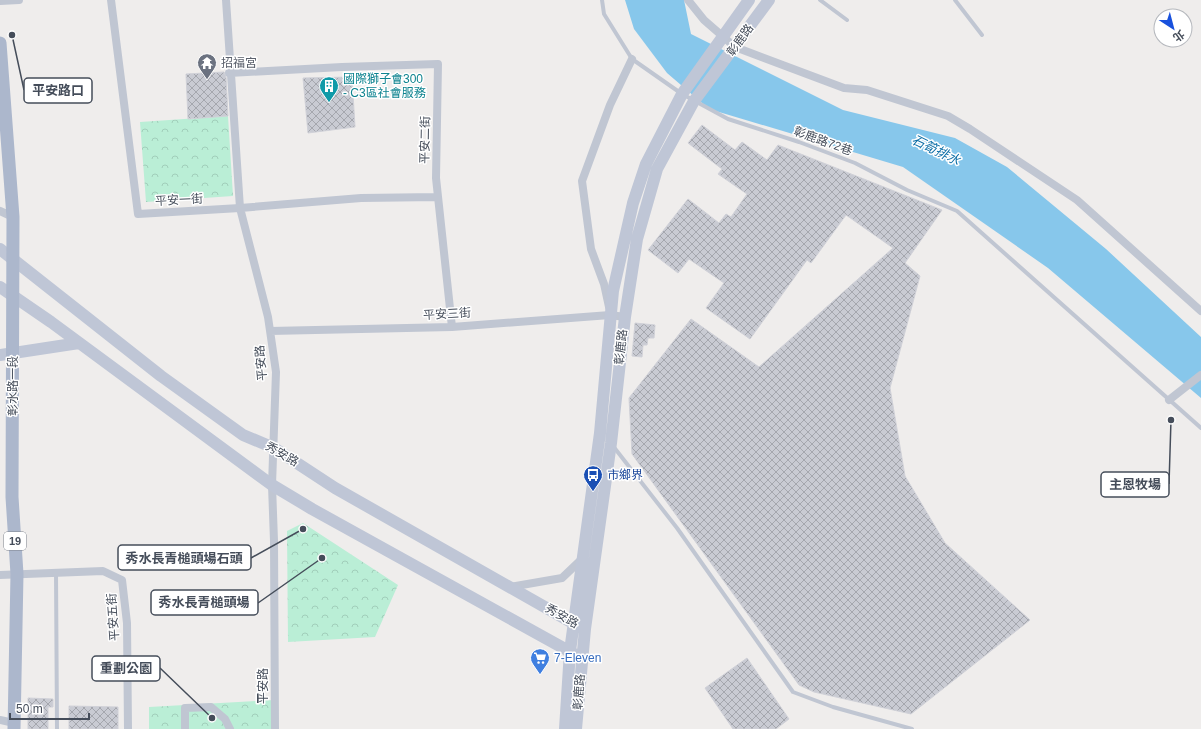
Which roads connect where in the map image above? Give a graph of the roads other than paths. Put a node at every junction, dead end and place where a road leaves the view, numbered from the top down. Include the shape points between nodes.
1 (18, 0) edge
2 (112, 0) edge
3 (226, 0) edge
4 (602, 0) edge
5 (688, 0) edge
6 (749, 0) edge
7 (769, 0) edge
8 (820, 0) edge
9 (955, 0) edge
10 (0, 1) edge
11 (847, 20) dead end
12 (982, 35) dead end
13 (722, 40) junction
14 (0, 43) edge
15 (734, 49) junction
16 (632, 59) junction
17 (230, 73) junction
18 (682, 94) junction
19 (698, 96) junction
20 (437, 197) junction
21 (240, 208) junction
22 (0, 212) edge
23 (13, 217) junction
24 (0, 249) edge
25 (12, 258) junction
26 (0, 287) edge
27 (12, 296) junction
28 (1201, 311) edge
29 (610, 315) junction
30 (624, 317) junction
31 (452, 327) junction
32 (270, 331) junction
33 (79, 343) junction
34 (13, 354) junction
35 (0, 355) edge
36 (1201, 375) edge
37 (1169, 400) junction
38 (1201, 428) edge
39 (600, 433) junction
40 (611, 443) junction
41 (274, 448) junction
42 (272, 485) junction
43 (583, 557) junction
44 (56, 572) junction
45 (17, 574) junction
46 (0, 575) edge
47 (510, 587) junction
48 (579, 626) junction
49 (570, 651) junction
50 (582, 658) junction
51 (0, 720) edge
52 (14, 726) edge
53 (57, 729) edge
54 (128, 729) edge
55 (185, 729) edge
56 (230, 729) edge
57 (274, 729) edge
58 (565, 729) edge
59 (576, 729) edge
60 (912, 729) edge

1 - 10 street
2 - 21 street, 平安一街 via 138,214
3 - 17 street, 平安路
4 - 16 lane via 604,14
5 - 13 street
6 - 13 main road, 彰鹿路
7 - 15 main road, 彰鹿路
8 - 11 lane
9 - 12 lane
13 - 15 street
13 - 18 main road, 彰鹿路
14 - 23 main road, 彰水路一段 / 19
15 - 19 main road, 彰鹿路
15 - 28 street via 844,88 867,90 948,116 1077,200
16 - 18 lane, 彰鹿路72巷
16 - 29 street via 610,105 582,181 591,249 604,284
17 - 20 street, 平安二街 via 438,64
17 - 21 street, 平安路
18 - 19 lane, 彰鹿路72巷
18 - 29 main road, 彰鹿路 via 646,164 633,203
19 - 30 main road, 彰鹿路 via 657,169 637,239
19 - 37 lane, 彰鹿路72巷 via 728,119 855,163 907,190 957,211
20 - 21 street, 平安一街 via 361,198
20 - 31 street, 平安二街
21 - 32 street, 平安路
22 - 23 street
23 - 25 main road, 彰水路一段 / 19
24 - 25 main road, 秀安路
25 - 27 main road, 彰水路一段 / 19
25 - 41 main road, 秀安路 via 167,381 243,436
26 - 27 main road
27 - 33 main road
27 - 34 main road, 彰水路一段 / 19
29 - 30 street, 平安三街
29 - 31 street, 平安三街
29 - 39 main road, 彰鹿路
30 - 40 main road, 彰鹿路
31 - 32 street, 平安三街
32 - 41 street, 平安路 via 276,372
33 - 34 main road
33 - 42 main road
34 - 35 main road
34 - 45 main road, 彰水路一段 / 19 via 12,497
36 - 37 street
37 - 38 lane, 彰鹿路72巷
39 - 40 lane
39 - 43 main road, 彰鹿路
40 - 48 main road, 彰鹿路
40 - 60 lane via 677,528 793,692 833,707
41 - 42 street, 平安路
41 - 47 main road, 秀安路 via 335,488
42 - 49 main road via 312,510
42 - 57 street, 平安路
43 - 47 street via 562,578
43 - 48 main road, 彰鹿路
44 - 45 street, 平安五街
44 - 53 lane
44 - 54 street, 平安五街 via 103,571 122,580 127,623
45 - 46 street, 平安五街
45 - 52 main road, 彰水路一段 / 19
47 - 48 main road, 秀安路
48 - 49 main road, 彰鹿路
48 - 50 main road, 彰鹿路
49 - 50 main road
49 - 58 main road, 彰鹿路
50 - 59 main road, 彰鹿路
51 - 52 street
55 - 56 street via 185,708 211,707 225,719

